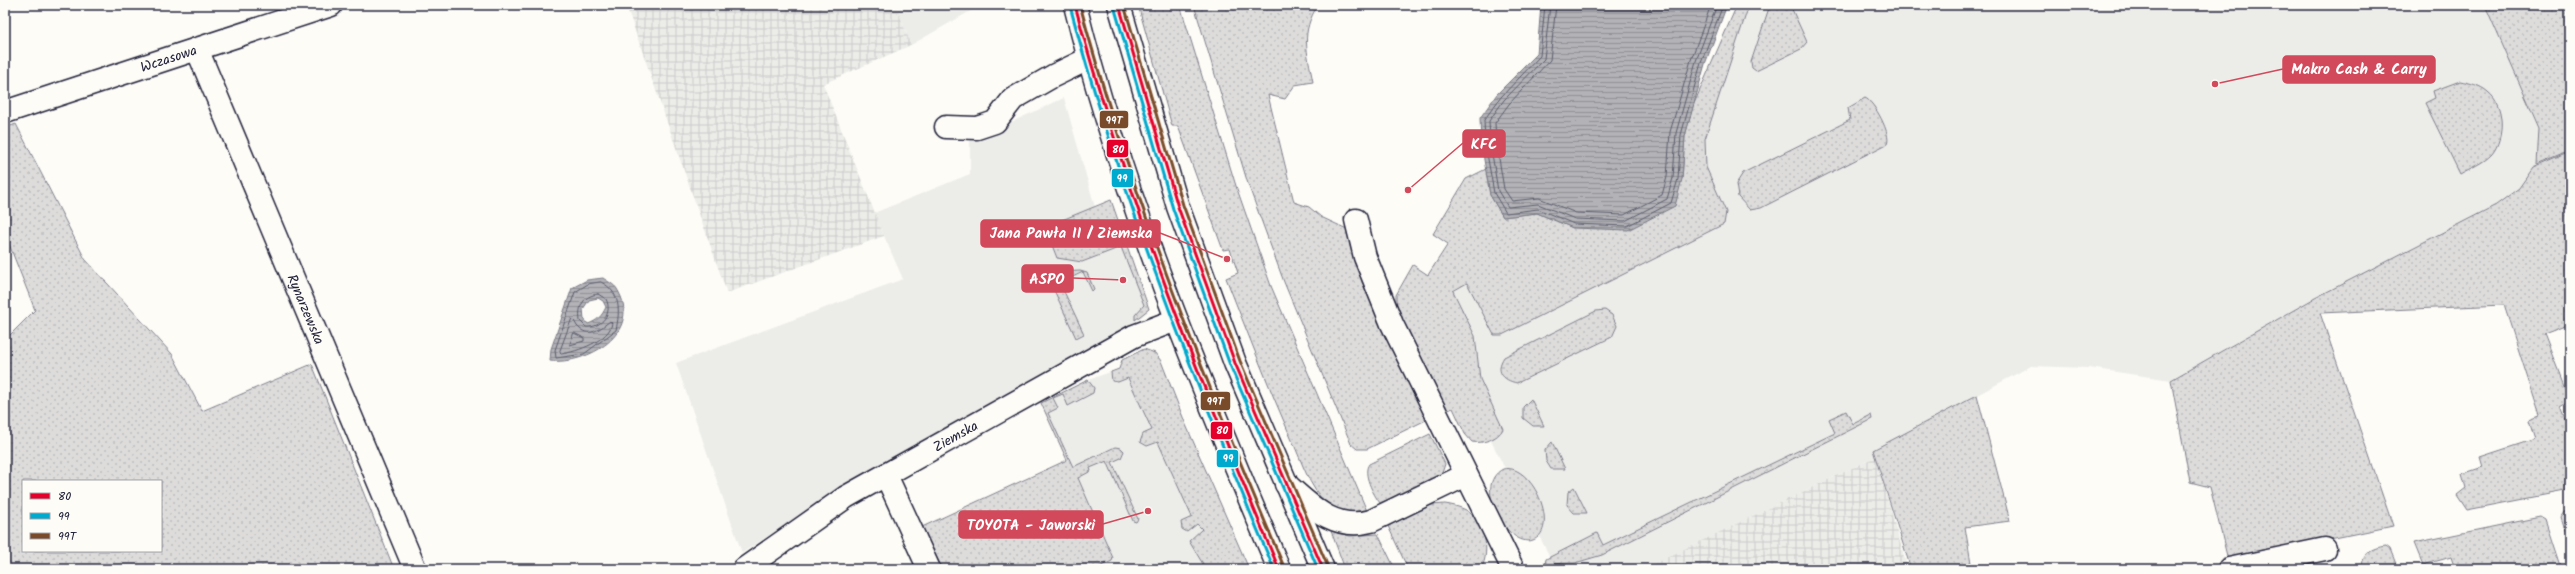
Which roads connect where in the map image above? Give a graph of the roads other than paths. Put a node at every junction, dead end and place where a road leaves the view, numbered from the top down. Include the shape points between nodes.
1 (332, 5) edge
2 (1075, 5) edge
3 (1119, 5) edge
4 (197, 49) junction
5 (1088, 60) junction
6 (5, 112) edge
7 (946, 128) dead end
8 (1356, 220) dead end
9 (1176, 320) junction
10 (886, 475) junction
11 (1466, 475) junction
12 (1286, 484) junction
13 (2325, 549) dead end
14 (415, 569) edge
15 (744, 569) edge
16 (928, 569) edge
17 (1279, 569) edge
18 (1323, 569) edge
19 (1513, 569) edge
20 (2229, 569) edge

1 - 4 street, Wczasowa
2 - 5 street
3 - 12 street via 1178,206 1235,363
4 - 6 street, Wczasowa
4 - 14 street, Rynarzewska
5 - 7 street via 1013,99 995,122 977,128
5 - 9 street via 1116,153
8 - 11 street via 1364,257 1381,298
9 - 10 street, Ziemska via 1134,336
9 - 17 street
10 - 15 street, Ziemska via 846,497
10 - 16 street
11 - 12 street via 1371,521 1359,524 1332,520 1316,511
11 - 19 street
12 - 18 street
13 - 20 street

